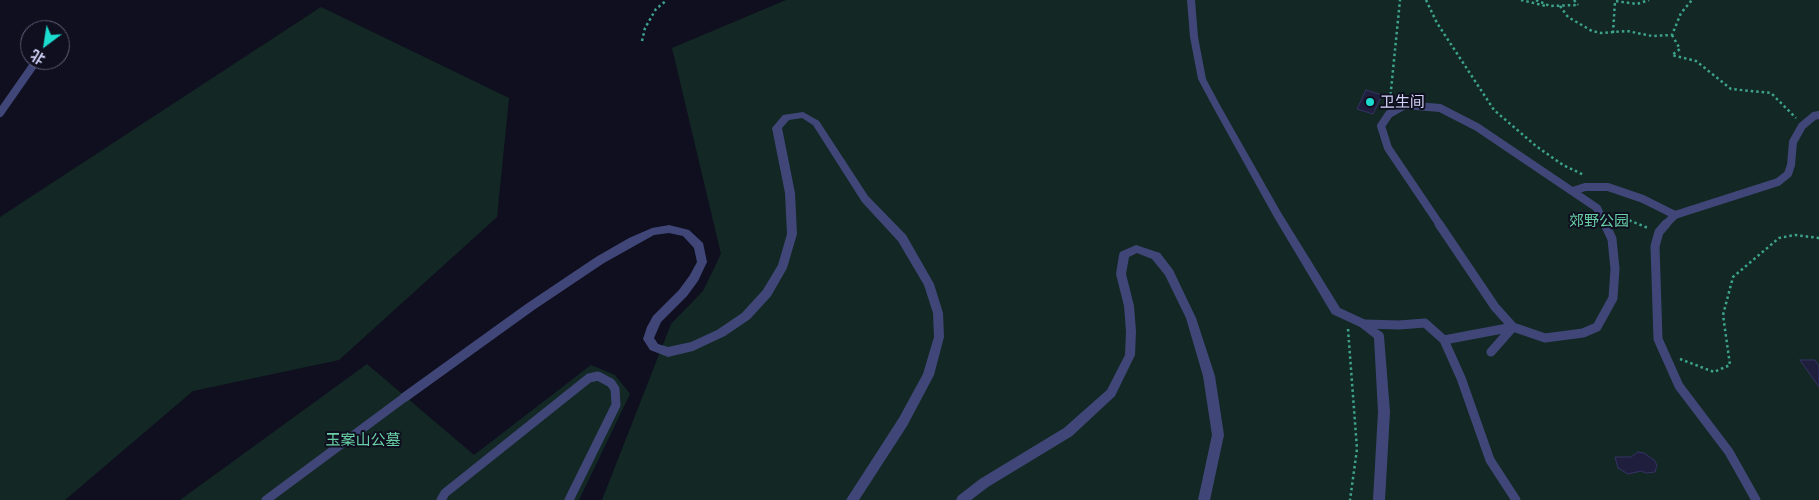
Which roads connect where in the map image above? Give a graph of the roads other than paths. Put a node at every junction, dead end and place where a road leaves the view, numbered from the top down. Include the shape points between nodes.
1 (1191, 0) edge
2 (30, 70) edge
3 (0, 113) edge
4 (1819, 115) edge
5 (1573, 191) junction
6 (1675, 215) junction
7 (1364, 324) junction
8 (1513, 327) junction
9 (1444, 340) junction
10 (1491, 352) dead end
11 (405, 397) joint
12 (266, 500) edge
13 (441, 500) edge
14 (569, 500) edge
15 (852, 500) edge
16 (962, 500) edge
17 (1204, 500) edge
18 (1379, 500) edge
19 (1516, 500) edge
20 (1756, 500) edge

1 - 7 street via 1202,79 1277,214 1336,311
2 - 3 lane
4 - 6 lane via 1802,126 1793,142 1792,165 1788,174 1778,182
5 - 6 lane via 1585,187 1608,187
5 - 8 lane via 1597,208 1612,238 1613,298 1597,327 1583,333 1545,338
5 - 8 lane via 1477,127 1440,108 1405,104 1389,114 1382,126 1388,148 1495,308
6 - 20 lane via 1659,232 1655,246 1658,338 1679,386 1729,452
7 - 9 lane via 1425,323
7 - 18 street via 1379,336 1384,412
8 - 9 lane
8 - 10 lane
9 - 19 lane via 1490,460
11 - 12 lane
11 - 15 street via 600,260 652,232 669,229 686,233 699,246 702,262 684,293 657,319 648,339 654,347 668,352 694,346 746,316 767,293 783,265 792,234 790,193 777,128 786,117 803,115 816,122 865,199 902,238 929,284 938,313 939,337 928,375 903,422
13 - 14 lane via 445,493 589,378 598,376 615,389 616,405
16 - 17 street via 1068,432 1111,393 1130,355 1129,306 1121,274 1124,256 1136,249 1156,256 1169,273 1191,318 1209,376 1218,434

